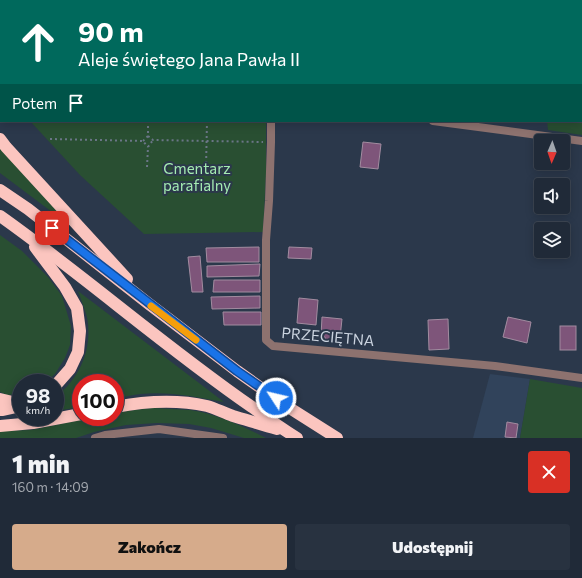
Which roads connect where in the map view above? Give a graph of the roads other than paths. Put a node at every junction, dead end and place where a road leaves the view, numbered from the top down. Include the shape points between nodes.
1 (271, 122) edge
2 (440, 122) edge
3 (0, 139) edge
4 (582, 141) edge
5 (0, 190) edge
6 (0, 216) edge
7 (25, 233) junction
8 (149, 304) junction
9 (64, 376) edge
10 (582, 378) edge
11 (0, 399) edge
12 (12, 402) edge
13 (124, 405) edge
14 (12, 408) edge
15 (0, 410) edge
16 (72, 416) edge
17 (0, 426) edge
18 (292, 435) edge
19 (94, 438) edge
20 (223, 438) edge
21 (337, 438) edge

1 - 10 street, PRZECIĘTNA via 266,240 266,340 273,346 495,366
2 - 4 street
3 - 8 highway
5 - 8 highway
6 - 7 highway
7 - 9 highway via 65,287 77,308 80,331 78,352
7 - 18 highway via 225,389
8 - 21 highway via 237,371
11 - 12 highway
13 - 18 highway via 173,401 208,406
14 - 15 highway
16 - 17 highway
19 - 20 street via 106,434 158,429

